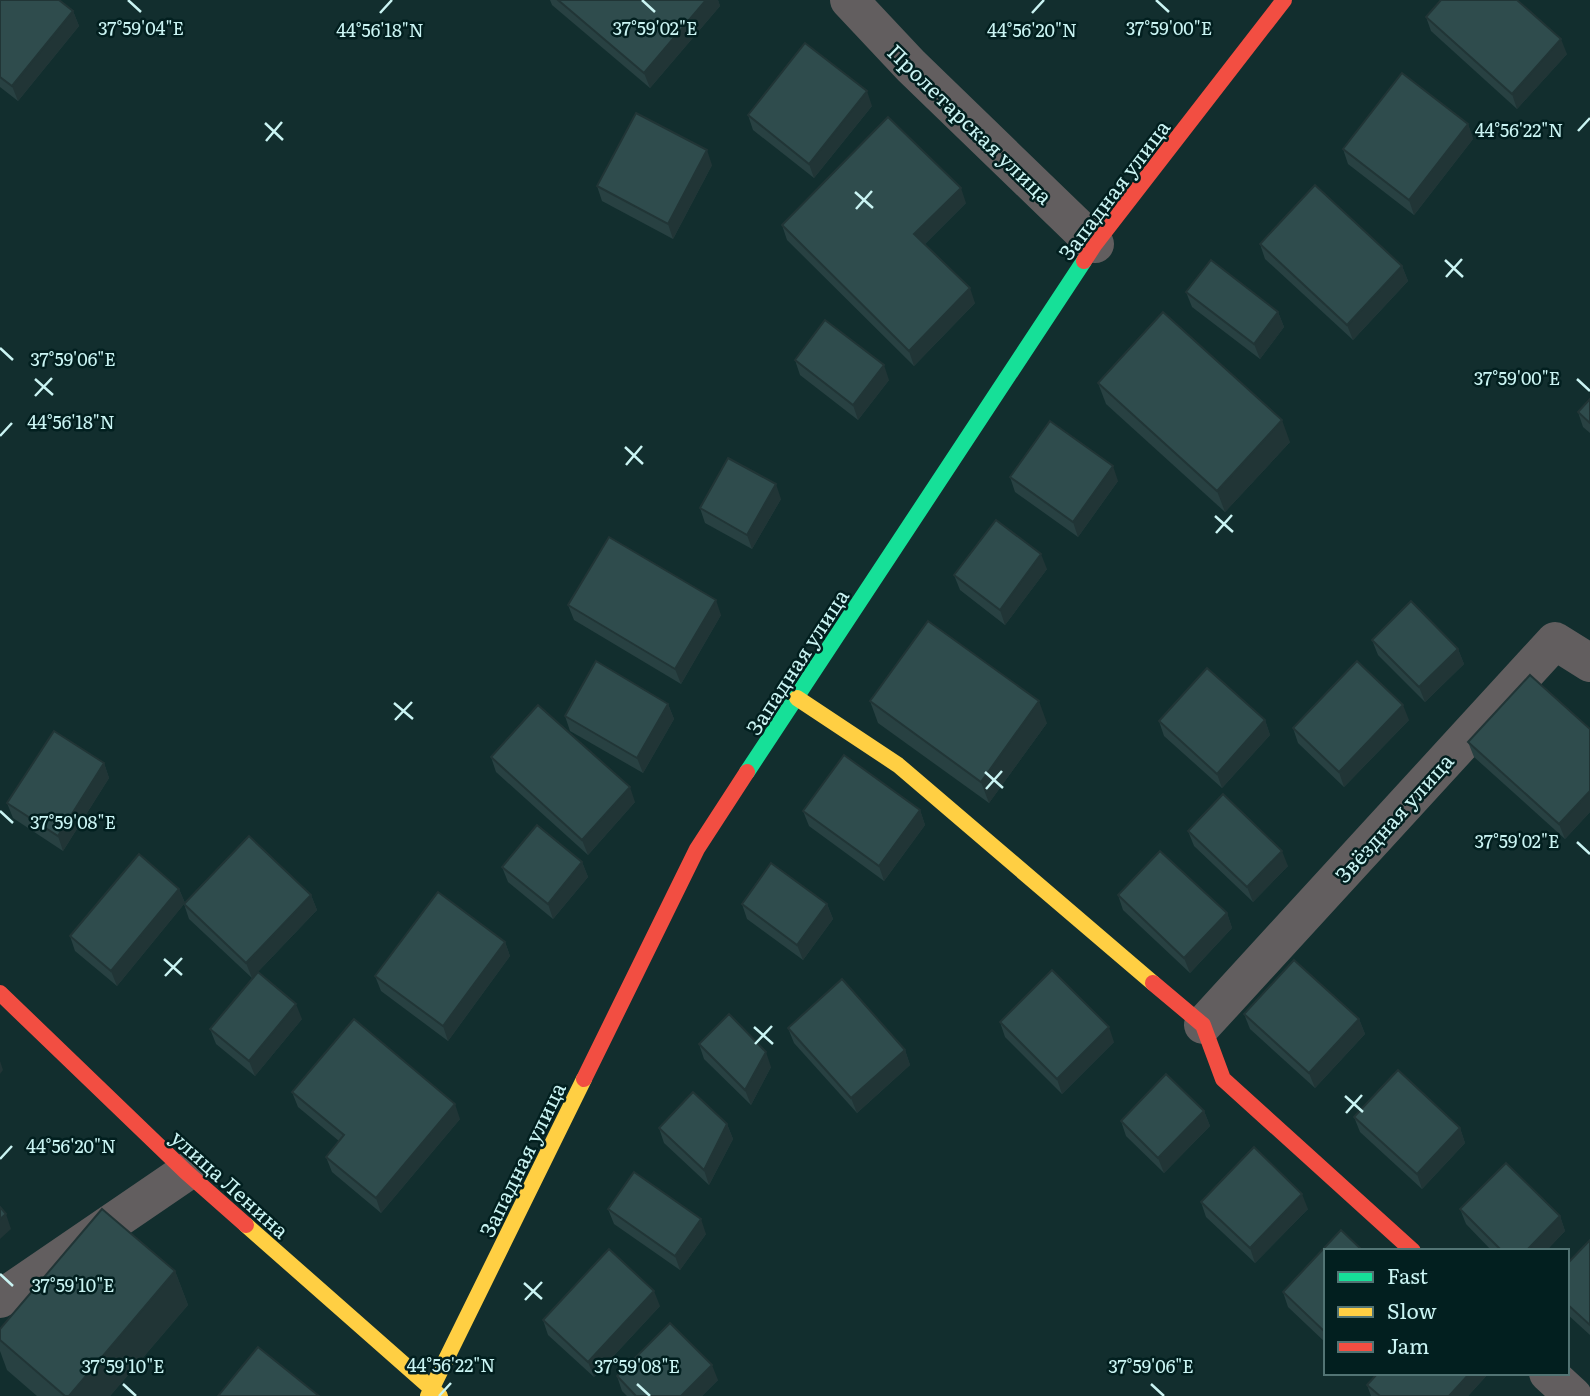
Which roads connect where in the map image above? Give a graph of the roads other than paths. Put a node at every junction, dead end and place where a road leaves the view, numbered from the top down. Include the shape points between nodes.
1 (849, 0) edge
2 (1284, 0) edge
3 (1095, 244) junction
4 (1590, 663) edge
5 (797, 698) junction
6 (0, 993) edge
7 (1203, 1025) junction
8 (186, 1172) junction
9 (1411, 1249) edge
10 (0, 1299) edge
11 (1550, 1375) edge
12 (433, 1393) edge
13 (1573, 1396) edge

1 - 3 street, Пролетарская улица
2 - 3 main road, Западная улица
3 - 5 main road, Западная улица
4 - 7 street, Звёздная улица via 1555,640
5 - 7 main road via 898,765
5 - 12 main road, Западная улица via 697,849
6 - 8 main road, улица Ленина
7 - 9 main road via 1223,1079
8 - 10 street
8 - 12 main road, улица Ленина
11 - 13 street

